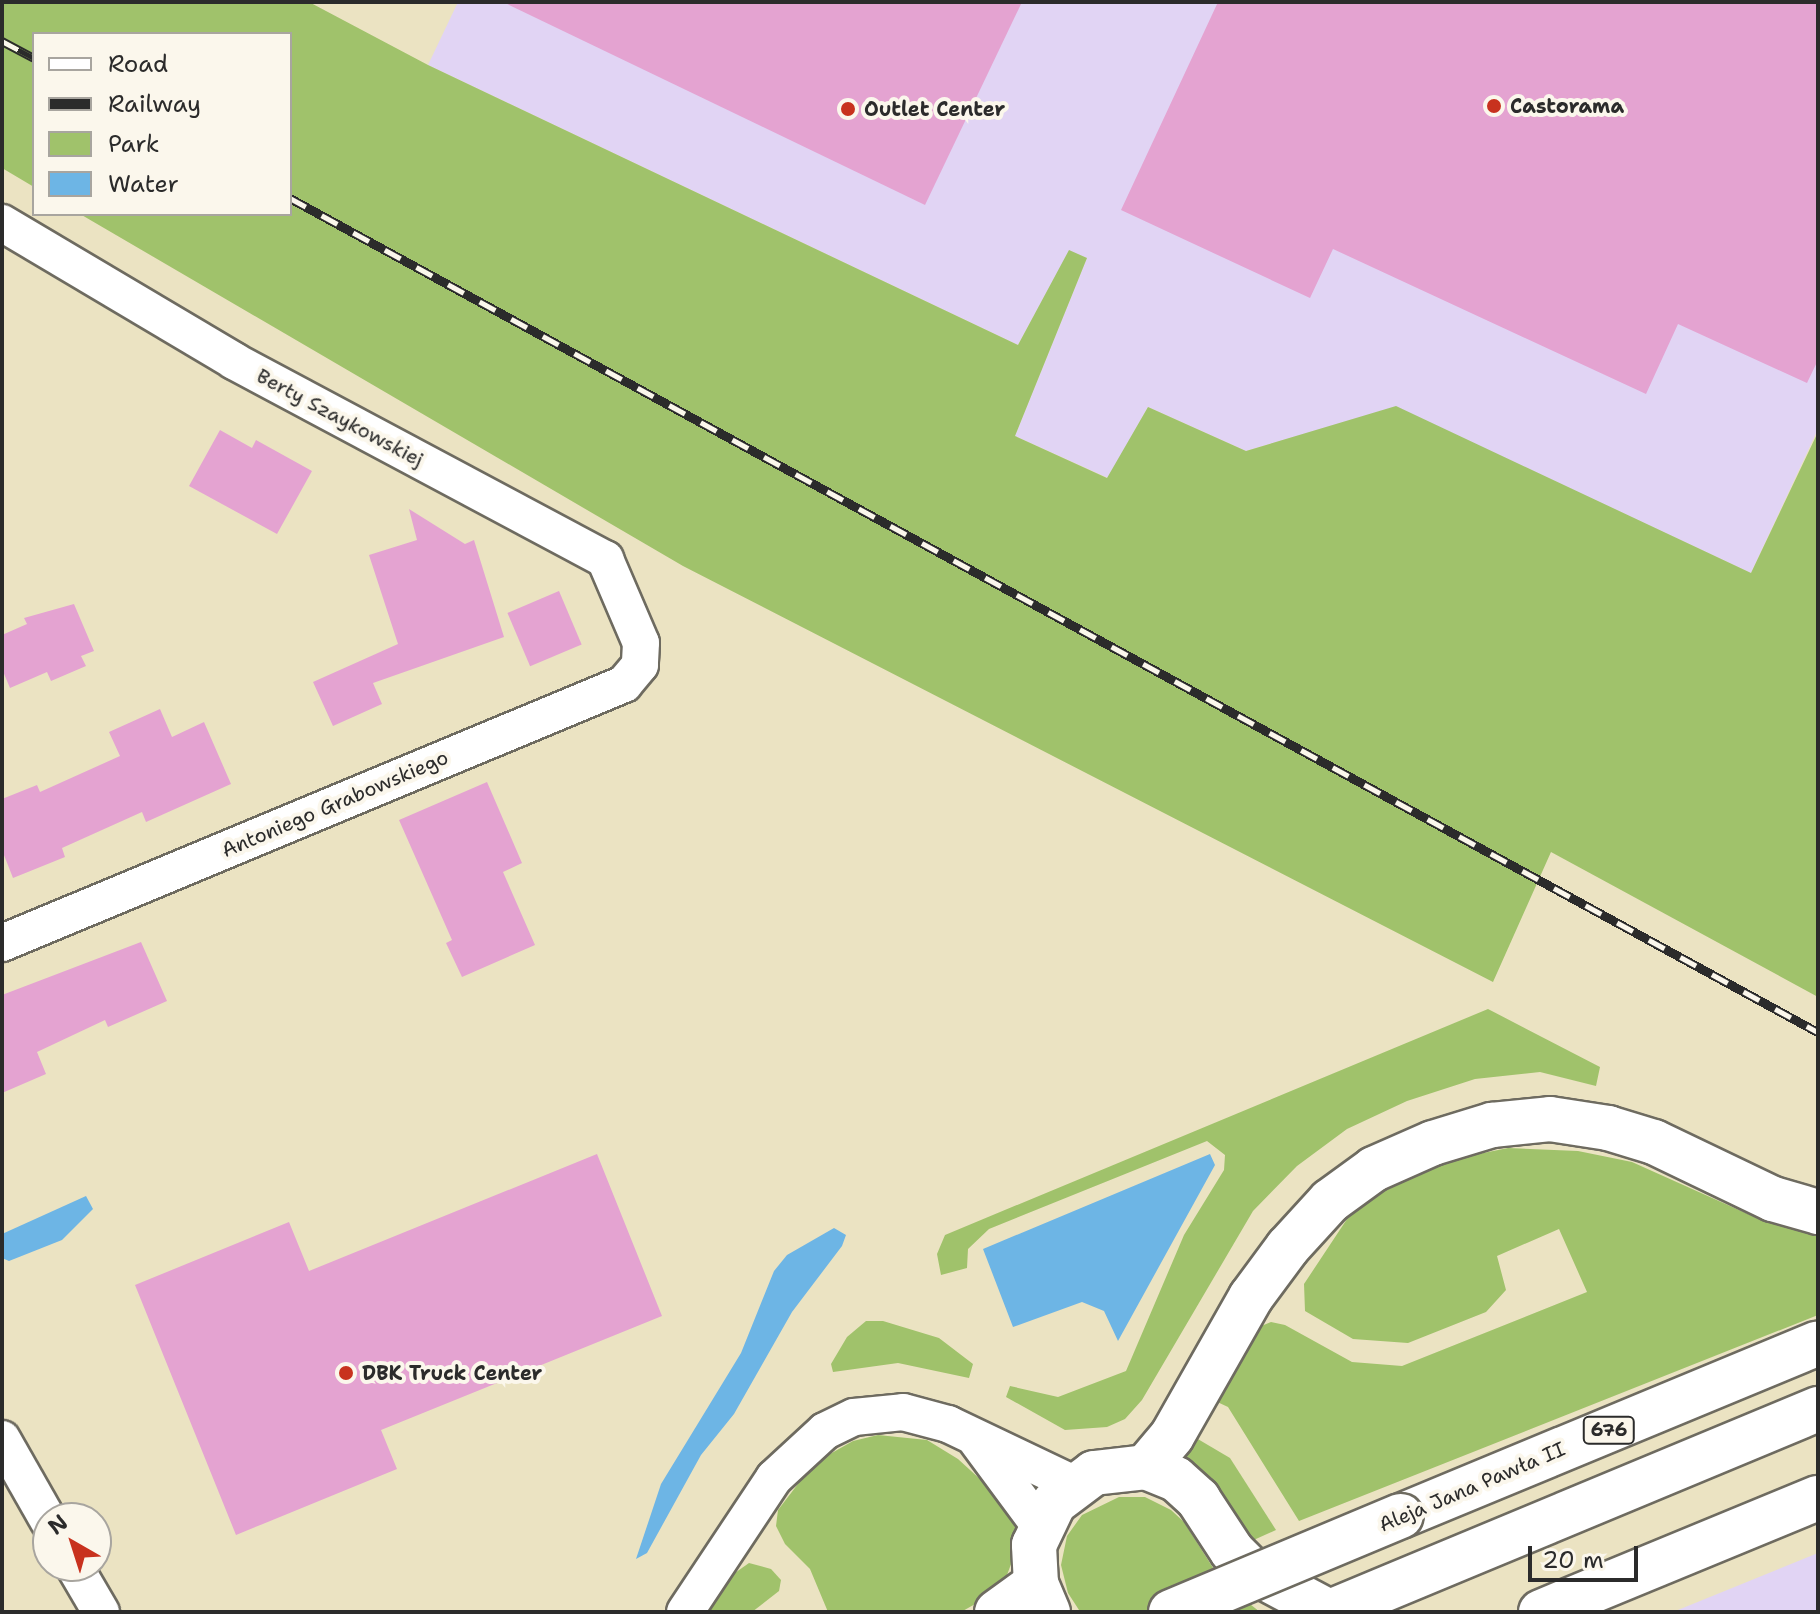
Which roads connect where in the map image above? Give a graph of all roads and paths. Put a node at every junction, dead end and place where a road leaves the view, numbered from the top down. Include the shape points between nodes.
1 (2, 223) edge
2 (641, 643) joint
3 (2, 943) edge
4 (1818, 1212) edge
5 (1818, 1343) edge
6 (1818, 1409) edge
7 (2, 1439) edge
8 (976, 1440) junction
9 (1146, 1467) junction
10 (1074, 1484) junction
11 (1818, 1498) edge
12 (38, 1502) edge
13 (1040, 1526) junction
14 (83, 1582) edge
15 (1042, 1598) edge
16 (101, 1612) edge
17 (685, 1612) edge
18 (997, 1612) edge
19 (1171, 1612) edge
20 (1329, 1612) edge
21 (1541, 1612) edge

1 - 2 street, Berty Szaykowskiej via 234,361 605,559
2 - 3 street, Antoniego Grabowskiego via 640,665 624,684
4 - 9 main road via 1773,1199 1654,1142 1608,1128 1550,1119 1492,1125 1433,1143 1374,1169 1330,1201 1288,1247 1251,1297 1172,1436
5 - 19 main road, Aleja Jana Pawła II / 676, bridge
6 - 20 main road
7 - 12 street
8 - 10 street
8 - 13 street
8 - 17 street via 948,1424 903,1412 854,1417 825,1431 774,1478
9 - 10 main road via 1117,1467
9 - 20 main road via 1176,1479 1198,1499 1252,1571
10 - 13 main road
11 - 21 main road
13 - 15 main road via 1034,1545
14 - 16 street
15 - 18 main road

